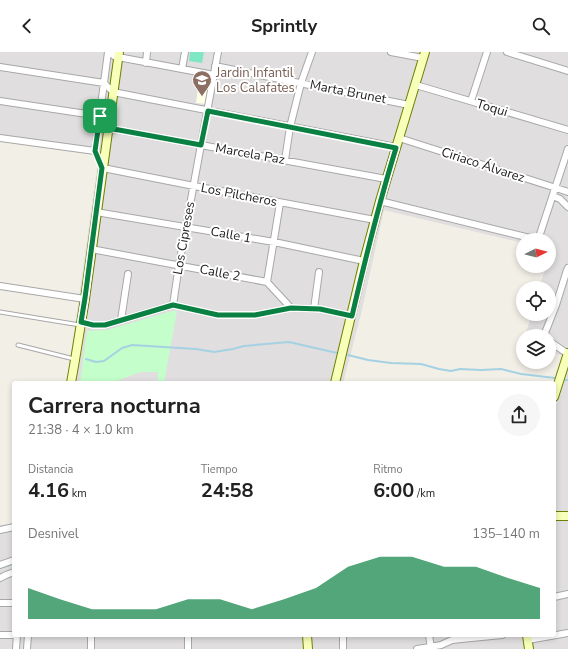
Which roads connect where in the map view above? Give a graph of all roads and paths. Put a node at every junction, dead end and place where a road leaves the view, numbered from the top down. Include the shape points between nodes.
1 (108, 52) edge
2 (147, 52) edge
3 (185, 52) edge
4 (218, 52) edge
5 (312, 52) edge
6 (391, 52) edge
7 (487, 52) edge
8 (507, 52) edge
9 (116, 54) edge
10 (424, 55) edge
11 (528, 55) edge
12 (146, 62) junction
13 (215, 66) junction
14 (0, 67) edge
15 (182, 69) junction
16 (568, 71) edge
17 (214, 75) junction
18 (104, 83) junction
19 (301, 83) junction
20 (416, 85) junction
21 (113, 92) junction
22 (0, 101) edge
23 (471, 102) junction
24 (409, 105) junction
25 (208, 111) junction
26 (100, 116) junction
27 (290, 127) junction
28 (108, 128) junction
29 (568, 130) edge
30 (0, 138) edge
31 (399, 138) junction
32 (201, 145) junction
33 (396, 148) junction
34 (568, 149) edge
35 (95, 151) junction
36 (285, 160) junction
37 (102, 168) junction
38 (386, 179) junction
39 (194, 186) junction
40 (556, 188) junction
41 (568, 192) edge
42 (553, 196) junction
43 (380, 201) junction
44 (280, 203) junction
45 (568, 207) edge
46 (96, 212) junction
47 (375, 220) junction
48 (186, 227) junction
49 (540, 233) edge
50 (516, 235) edge
51 (274, 242) junction
52 (91, 249) junction
53 (364, 261) junction
54 (179, 265) junction
55 (568, 268) edge
56 (319, 272) dead end
57 (128, 274) dead end
58 (267, 282) junction
59 (0, 286) edge
60 (85, 298) junction
61 (173, 305) junction
62 (291, 308) junction
63 (314, 309) junction
64 (0, 312) edge
65 (352, 316) junction
66 (122, 320) junction
67 (80, 324) junction
68 (547, 329) edge
69 (18, 345) dead end
70 (556, 345) edge
71 (568, 353) edge
72 (76, 360) junction
73 (71, 381) edge
74 (336, 381) edge
75 (556, 391) edge
76 (556, 516) edge
77 (568, 516) edge
78 (12, 527) edge
79 (0, 530) edge
80 (12, 561) edge
81 (0, 565) edge
82 (12, 573) edge
83 (0, 578) edge
84 (568, 594) edge
85 (556, 597) edge
86 (0, 603) edge
87 (12, 603) edge
88 (568, 633) edge
89 (0, 635) edge
90 (12, 635) edge
91 (556, 636) edge
92 (17, 637) edge
93 (28, 637) edge
94 (91, 637) edge
95 (188, 637) edge
96 (307, 637) edge
97 (343, 637) edge
98 (430, 637) edge
99 (479, 637) edge
100 (550, 637) edge
101 (528, 642) edge
102 (430, 648) edge
103 (16, 649) edge
104 (28, 649) edge
105 (91, 649) edge
106 (188, 649) edge
107 (308, 649) edge
108 (343, 649) edge
109 (417, 649) edge

1 - 18 street
2 - 12 street
3 - 15 street
4 - 13 street, Los Cipreses
5 - 19 street
6 - 10 street
7 - 23 street
8 - 11 street
9 - 12 street
9 - 21 street
10 - 20 street
11 - 16 street
12 - 15 street
13 - 17 street, Los Cipreses
13 - 19 street, Marta Brunet
14 - 18 street
15 - 17 street
17 - 25 street, Los Cipreses
18 - 21 street
18 - 26 street
19 - 24 street, Marta Brunet
19 - 27 street
20 - 23 street, Toqui
20 - 24 street
21 - 25 street
21 - 28 street
22 - 26 street
23 - 29 street, Toqui
24 - 31 street
25 - 27 street
25 - 32 street, Los Cipreses
26 - 28 street
26 - 35 street
27 - 33 street
27 - 36 street
28 - 32 street, Marcela Paz
28 - 37 street
30 - 35 street
31 - 33 street
31 - 40 street, Ciriaco Álvarez
32 - 36 street, Marcela Paz
32 - 39 street, Los Cipreses
33 - 38 street
34 - 40 street
35 - 37 street
36 - 38 street, Marcela Paz
37 - 39 street, Los Pilcheros
37 - 46 street
38 - 43 street
39 - 44 street, Los Pilcheros
39 - 48 street, Los Cipreses
40 - 41 street, Ciriaco Álvarez
40 - 42 street
42 - 45 street
42 - 49 street
43 - 47 street
43 - 50 street
44 - 47 street, Los Pilcheros
44 - 51 street
46 - 48 street, Calle 1
46 - 52 street
47 - 53 street
48 - 51 street, Calle 1
48 - 54 street, Los Cipreses
51 - 53 street, Calle 1
51 - 58 street
52 - 54 street, Calle 2
52 - 60 street
53 - 65 street
54 - 58 street, Calle 2
54 - 61 street, Los Cipreses
55 - 68 street
56 - 63 street
57 - 66 street
58 - 62 street
59 - 60 street
60 - 67 street
61 - 62 street via 218,315 255,315
61 - 66 street
62 - 63 street
63 - 65 street
64 - 67 lane
65 - 74 street
66 - 67 street via 105,325
67 - 72 street
69 - 72 lane
70 - 71 street
71 - 75 street
72 - 73 street
76 - 77 street
78 - 79 street
80 - 81 street
82 - 83 street
84 - 85 street
86 - 87 street
88 - 91 street
89 - 90 street
92 - 103 street
93 - 104 street
94 - 105 street
95 - 106 street
96 - 107 street
97 - 108 street
98 - 102 street
99 - 102 street via 456,639
100 - 101 street
102 - 109 street

